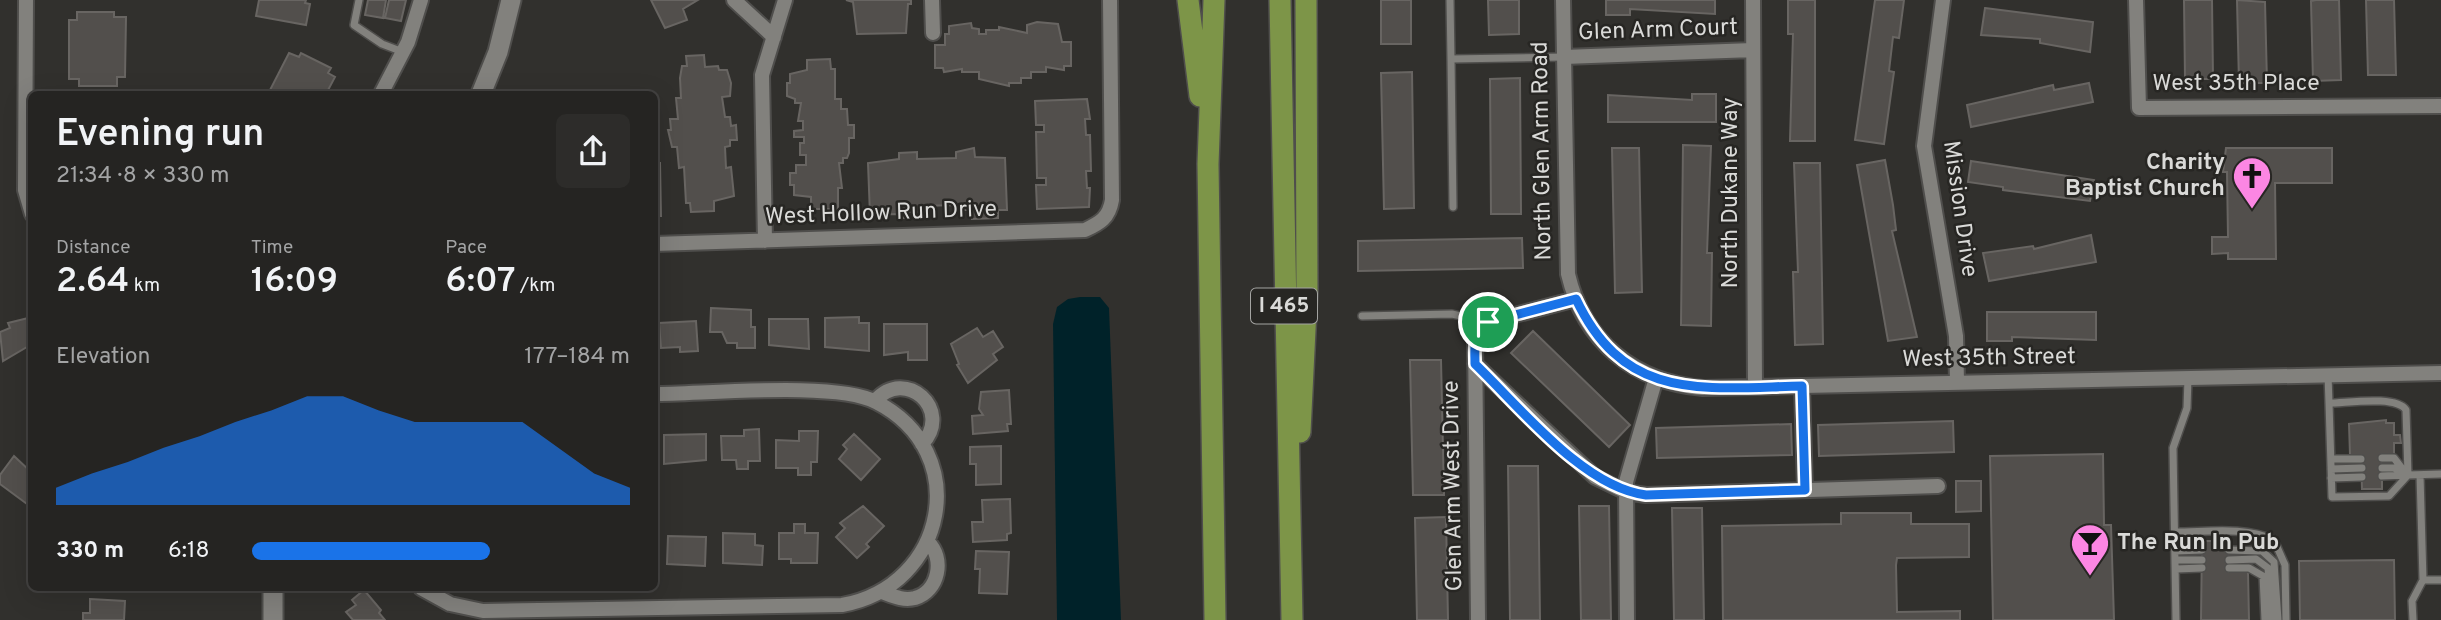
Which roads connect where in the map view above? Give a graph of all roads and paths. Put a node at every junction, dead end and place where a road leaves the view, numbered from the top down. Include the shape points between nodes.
1 (26, 0) edge
2 (359, 0) edge
3 (421, 0) edge
4 (511, 0) edge
5 (734, 0) edge
6 (785, 0) edge
7 (932, 0) edge
8 (1110, 0) edge
9 (1188, 0) edge
10 (1214, 0) edge
11 (1279, 0) edge
12 (1306, 0) edge
13 (1450, 0) edge
14 (1563, 0) edge
15 (1753, 0) edge
16 (1943, 0) edge
17 (2136, 0) edge
18 (933, 33) dead end
19 (774, 37) junction
20 (1753, 50) junction
21 (403, 52) junction
22 (1564, 57) junction
23 (1451, 59) junction
24 (383, 91) edge
25 (482, 91) edge
26 (2441, 106) edge
27 (1208, 164) junction
28 (28, 200) edge
29 (1452, 206) dead end
30 (765, 241) junction
31 (658, 244) edge
32 (1576, 299) junction
33 (1362, 316) dead end
34 (1488, 322) junction
35 (1475, 364) junction
36 (2441, 373) edge
37 (2328, 374) junction
38 (2188, 377) junction
39 (1656, 378) junction
40 (1957, 382) junction
41 (1802, 386) junction
42 (1755, 387) junction
43 (658, 394) edge
44 (875, 401) junction
45 (2329, 403) junction
46 (922, 443) junction
47 (2361, 458) dead end
48 (2382, 458) dead end
49 (2330, 459) junction
50 (2362, 472) dead end
51 (2382, 472) dead end
52 (2331, 473) junction
53 (2441, 474) edge
54 (2408, 475) junction
55 (2420, 475) junction
56 (1938, 486) dead end
57 (1805, 490) junction
58 (1626, 492) junction
59 (2175, 532) junction
60 (928, 542) junction
61 (2202, 550) dead end
62 (2229, 550) dead end
63 (2175, 551) junction
64 (2176, 564) junction
65 (2202, 564) dead end
66 (2423, 580) junction
67 (2441, 580) edge
68 (273, 591) edge
69 (426, 591) edge
70 (882, 592) junction
71 (1292, 616) edge
72 (273, 620) edge
73 (1215, 620) edge
74 (1478, 620) edge
75 (1627, 620) edge
76 (2176, 620) edge
77 (2265, 620) edge
78 (2272, 620) edge
79 (2278, 620) edge
80 (2286, 620) edge
81 (2413, 620) edge

1 - 28 street
2 - 21 lane via 354,25
3 - 21 street
4 - 25 street
5 - 19 street
6 - 19 street
7 - 18 street
8 - 30 street, West Hollow Run Drive via 1112,200 1105,219 1085,230
9 - 27 highway
10 - 27 highway
11 - 71 highway, I 465
12 - 71 highway via 1307,289
13 - 23 lane
14 - 22 street, North Glen Arm Road
15 - 20 street, North Dukane Way
16 - 40 street, Mission Drive via 1924,146 1956,336
17 - 26 street, West 35th Place via 2139,108
19 - 30 street via 761,85
20 - 22 street, Glen Arm Court
20 - 42 street, North Dukane Way
21 - 24 street
22 - 23 lane
22 - 32 street, North Glen Arm Road via 1565,247
23 - 29 lane
27 - 73 highway
30 - 31 street, West Hollow Run Drive
32 - 34 street
32 - 39 street, West 35th Street via 1594,333 1610,351
33 - 34 lane via 1452,314
34 - 35 street, Glen Arm West Drive via 1475,338
35 - 58 street via 1585,469
35 - 74 street, Glen Arm West Drive
36 - 37 street, West 35th Street
37 - 38 street, West 35th Street
37 - 45 lane
38 - 40 street, West 35th Street
38 - 59 lane via 2187,408 2174,448
39 - 42 street, West 35th Street via 1696,387
39 - 58 street
40 - 41 street, West 35th Street
41 - 42 street, West 35th Street
41 - 57 street
43 - 44 street via 836,391
44 - 46 street via 910,426
44 - 46 street via 895,388 911,388 925,397 933,420
45 - 49 lane
45 - 54 lane via 2392,401 2403,406
46 - 60 street via 937,495
47 - 49 lane
48 - 54 lane via 2394,458
49 - 52 lane
50 - 52 lane
51 - 54 lane
52 - 54 lane via 2332,497 2389,496
53 - 55 lane
54 - 55 lane
55 - 66 lane
56 - 57 street
57 - 58 street
58 - 75 street
59 - 63 lane
59 - 80 lane via 2245,532 2274,540 2286,565
60 - 70 street via 913,565
60 - 70 street via 938,564 927,590 913,598
61 - 63 lane
62 - 79 lane via 2262,551 2274,562
63 - 64 lane
64 - 65 lane
64 - 76 lane
66 - 67 lane
66 - 81 lane via 2412,601
68 - 72 street
69 - 70 street via 450,604 483,611 842,605
77 - 78 lane via 2263,576 2229,564 2256,559 2268,568

